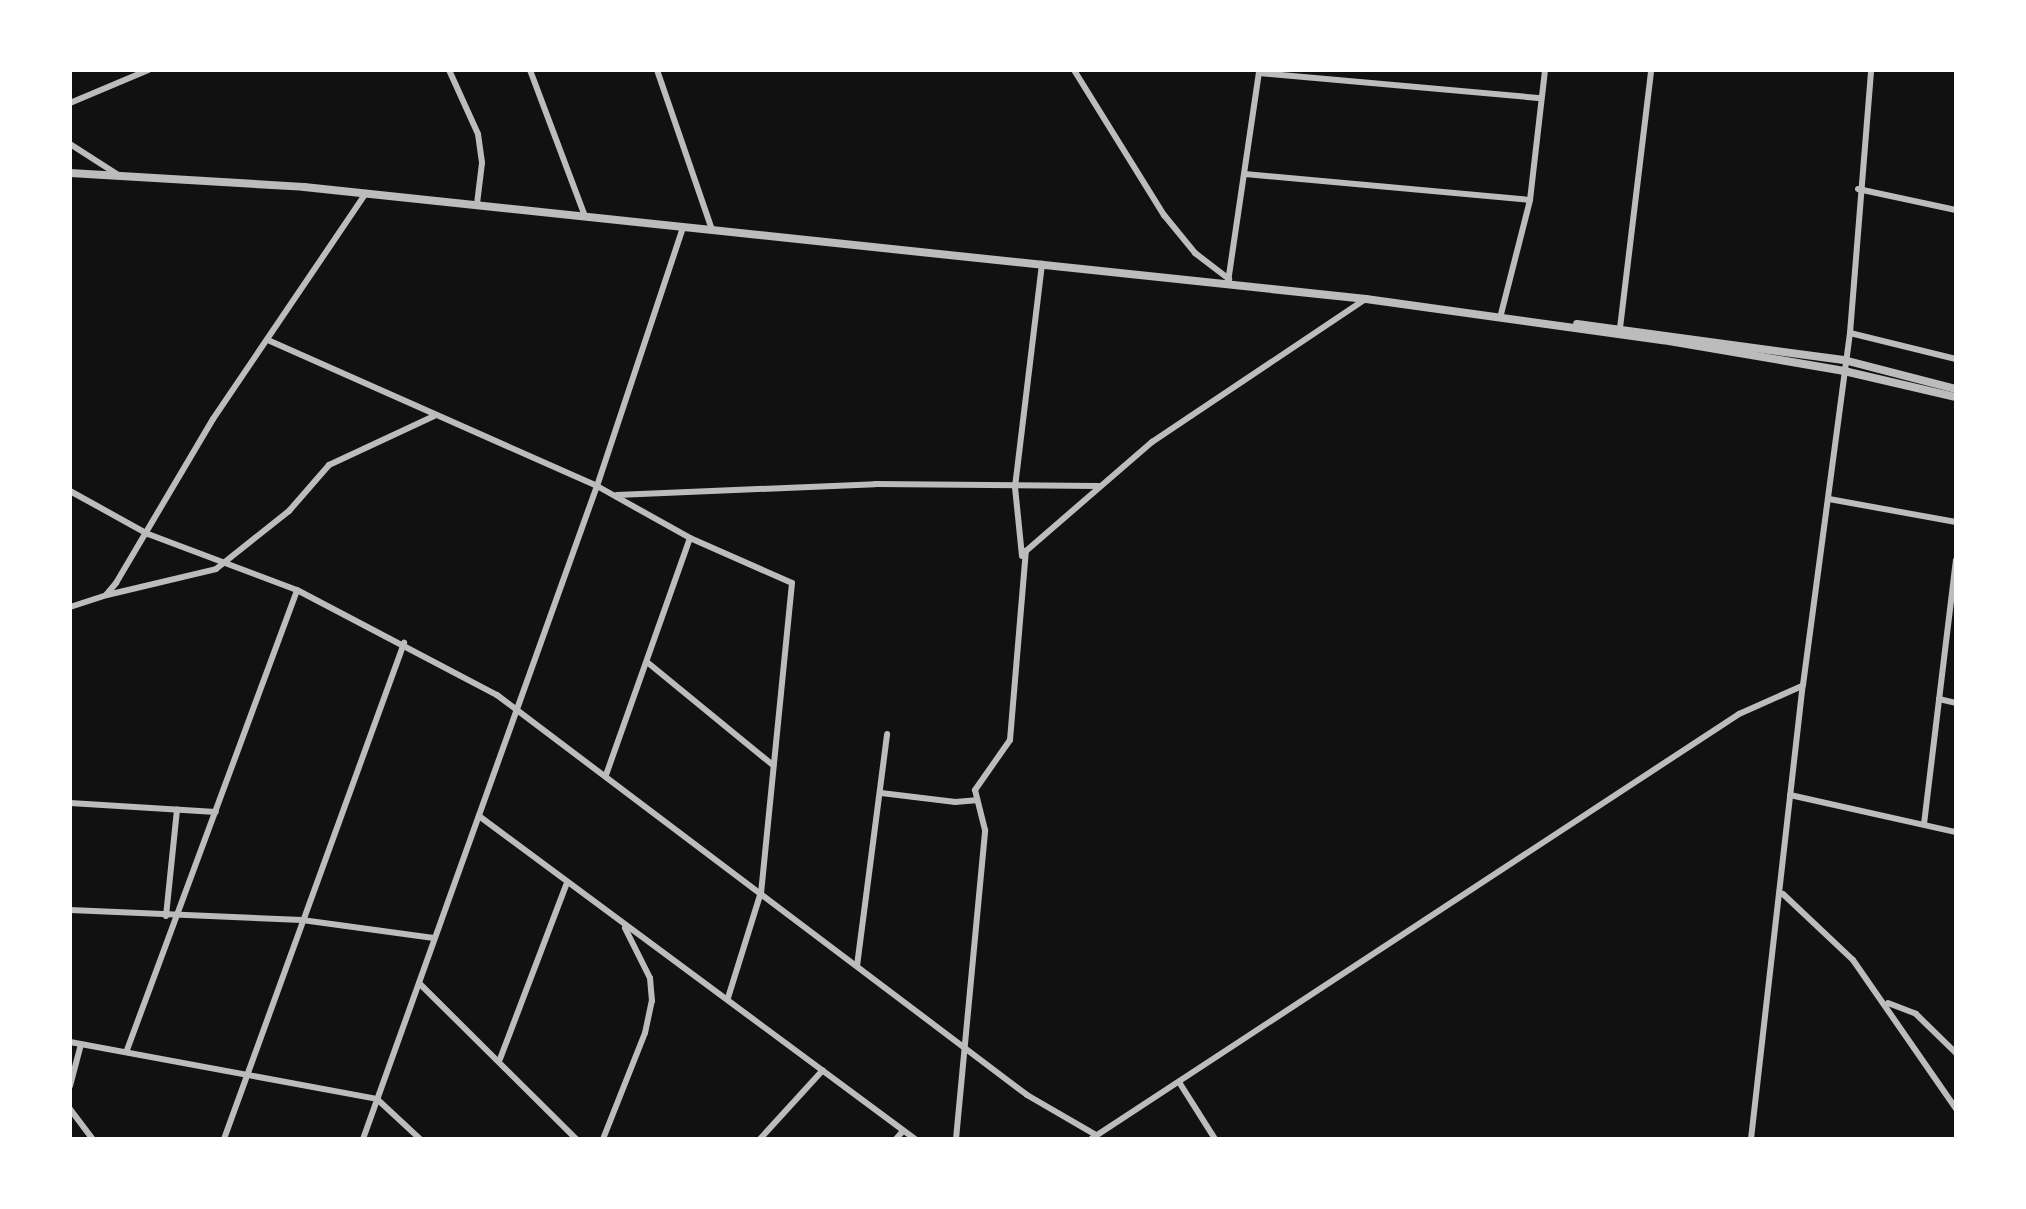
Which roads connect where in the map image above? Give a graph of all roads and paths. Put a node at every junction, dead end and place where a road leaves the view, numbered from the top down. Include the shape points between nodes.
1 (148, 70) edge
2 (448, 70) edge
3 (530, 70) edge
4 (657, 70) edge
5 (1074, 70) edge
6 (1544, 70) edge
7 (1651, 70) edge
8 (1871, 70) edge
9 (1259, 72) edge
10 (1542, 98) junction
11 (70, 103) edge
12 (70, 144) edge
13 (70, 173) edge
14 (117, 174) junction
15 (1245, 174) junction
16 (1858, 189) junction
17 (366, 194) junction
18 (1530, 200) junction
19 (477, 204) junction
20 (1956, 210) edge
21 (585, 216) junction
22 (683, 227) junction
23 (712, 230) junction
24 (1042, 264) junction
25 (1228, 282) junction
26 (1366, 299) junction
27 (1500, 318) junction
28 (1620, 328) junction
29 (1850, 333) junction
30 (270, 341) junction
31 (1844, 360) junction
32 (1956, 360) edge
33 (1844, 371) junction
34 (1956, 389) edge
35 (1956, 397) edge
36 (434, 416) junction
37 (597, 486) junction
38 (1098, 486) junction
39 (1015, 487) junction
40 (70, 491) edge
41 (616, 495) junction
42 (1829, 498) junction
43 (1956, 522) edge
44 (148, 534) junction
45 (690, 538) junction
46 (228, 560) junction
47 (1956, 560) edge
48 (1023, 562) junction
49 (297, 590) junction
50 (106, 595) junction
51 (70, 606) edge
52 (404, 643) junction
53 (647, 662) junction
54 (1803, 685) junction
55 (1939, 700) junction
56 (1956, 703) edge
57 (515, 710) junction
58 (887, 734) dead end
59 (774, 766) junction
60 (606, 775) junction
61 (881, 792) junction
62 (1790, 794) junction
63 (976, 800) junction
64 (70, 803) edge
65 (177, 810) junction
66 (216, 812) junction
67 (478, 816) junction
68 (1924, 824) junction
69 (1956, 832) edge
70 (566, 885) junction
71 (761, 892) junction
72 (1782, 894) junction
73 (70, 910) edge
74 (166, 916) junction
75 (179, 917) junction
76 (302, 920) junction
77 (622, 922) junction
78 (434, 938) junction
79 (857, 966) junction
80 (419, 983) junction
81 (728, 998) junction
82 (1886, 1002) junction
83 (70, 1042) edge
84 (81, 1044) junction
85 (962, 1046) junction
86 (127, 1050) junction
87 (1956, 1053) edge
88 (500, 1059) junction
89 (824, 1070) junction
90 (249, 1073) junction
91 (1180, 1082) junction
92 (70, 1086) edge
93 (377, 1099) junction
94 (70, 1108) edge
95 (1956, 1108) edge
96 (903, 1131) junction
97 (1094, 1137) edge
98 (1212, 1138) edge
99 (93, 1139) edge
100 (224, 1139) edge
101 (363, 1139) edge
102 (420, 1139) edge
103 (576, 1139) edge
104 (603, 1139) edge
105 (760, 1139) edge
106 (896, 1139) edge
107 (916, 1139) edge
108 (956, 1139) edge
109 (1752, 1139) edge

1 - 11 street
2 - 19 street via 478,134
3 - 21 street
4 - 23 street
5 - 25 street via 1164,215
6 - 10 street
7 - 28 street
8 - 16 street
9 - 10 street
9 - 15 street
10 - 18 street
12 - 14 street
13 - 14 street
14 - 17 street
15 - 18 street
15 - 25 street
16 - 20 street
16 - 29 street
17 - 19 street
17 - 30 street
18 - 27 street
19 - 21 street
21 - 22 street
22 - 23 street
22 - 37 street
23 - 24 street
24 - 25 street
24 - 39 street
25 - 26 street
26 - 27 street
26 - 38 street via 1152,442
27 - 28 street
27 - 33 street
28 - 31 street
29 - 31 street
29 - 32 street
30 - 36 street
30 - 44 street via 205,432
31 - 33 street
31 - 34 street
33 - 35 street
33 - 42 street
36 - 37 street
36 - 46 street via 329,465
37 - 41 street
37 - 57 street
38 - 39 street
38 - 48 street via 1032,542
39 - 41 street via 875,484
39 - 48 street
40 - 44 street
41 - 45 street
42 - 43 street
42 - 54 street
44 - 46 street
44 - 50 street
45 - 53 street
45 - 59 street via 792,583
46 - 49 street
46 - 50 street via 209,571
47 - 55 street
48 - 63 street via 1010,740 980,779
49 - 52 street
49 - 66 street
50 - 51 street
52 - 57 street
52 - 76 street
53 - 59 street
53 - 60 street
54 - 62 street
54 - 91 street via 1739,714
55 - 56 street
55 - 68 street
57 - 60 street
57 - 67 street
58 - 61 street
59 - 71 street
60 - 71 street
61 - 63 street
61 - 79 street
62 - 68 street
62 - 72 street
63 - 85 street via 985,830
64 - 65 street
65 - 66 street
65 - 74 street
66 - 75 street
67 - 70 street
67 - 78 street
68 - 69 street
70 - 77 street
70 - 88 street
71 - 79 street
71 - 81 street
72 - 82 street via 1854,960
72 - 109 street
73 - 74 street
74 - 75 street
75 - 76 street
75 - 86 street
76 - 78 street
76 - 90 street
77 - 81 street
77 - 104 street via 650,978 652,1000
78 - 80 street
79 - 85 street
80 - 88 street
80 - 93 street
81 - 89 street
82 - 87 street via 1916,1014
82 - 95 street
83 - 84 street
84 - 86 street
84 - 92 street
85 - 97 street
85 - 108 street
86 - 90 street
88 - 103 street
89 - 96 street
89 - 105 street
90 - 93 street
90 - 100 street
91 - 97 street
91 - 98 street
93 - 101 street
93 - 102 street
94 - 99 street
96 - 106 street
96 - 107 street

